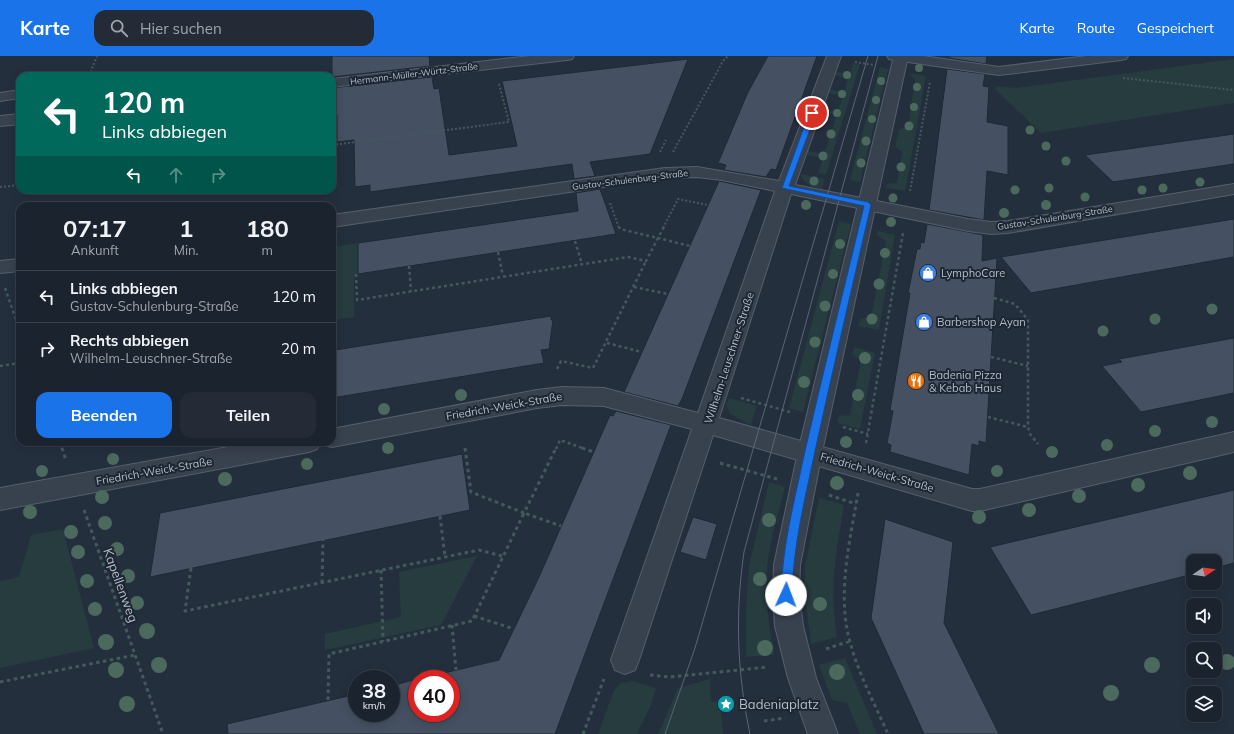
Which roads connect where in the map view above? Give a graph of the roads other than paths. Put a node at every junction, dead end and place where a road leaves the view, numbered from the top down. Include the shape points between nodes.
1 (567, 56) edge
2 (834, 56) edge
3 (898, 56) edge
4 (1121, 56) edge
5 (466, 62) edge
6 (336, 82) edge
7 (16, 95) edge
8 (0, 97) edge
9 (16, 119) edge
10 (0, 121) edge
11 (785, 188) junction
12 (1234, 189) edge
13 (868, 205) junction
14 (336, 220) edge
15 (16, 265) edge
16 (0, 267) edge
17 (707, 424) junction
18 (336, 437) edge
19 (1234, 442) edge
20 (287, 446) edge
21 (810, 452) junction
22 (0, 499) edge
23 (624, 664) road end
24 (823, 734) edge

1 - 5 street, Hermann-Müller-Würtz-Straße
2 - 11 street, Wilhelm-Leuschner-Straße
3 - 4 street via 1006,71
3 - 13 street
5 - 6 street, Hermann-Müller-Würtz-Straße
7 - 8 street
9 - 10 street
11 - 13 street, Gustav-Schulenburg-Straße
11 - 14 street, Gustav-Schulenburg-Straße via 697,172 665,173
11 - 17 street, Wilhelm-Leuschner-Straße
12 - 13 street, Gustav-Schulenburg-Straße via 1000,228
13 - 21 street
15 - 16 street
17 - 18 street, Friedrich-Weick-Straße via 604,397 562,396
17 - 21 street, Friedrich-Weick-Straße
17 - 23 street, Wilhelm-Leuschner-Straße via 682,490
19 - 21 street, Friedrich-Weick-Straße via 980,500 972,500
20 - 22 street, Friedrich-Weick-Straße
21 - 24 street via 787,565 786,595 789,626 797,660

